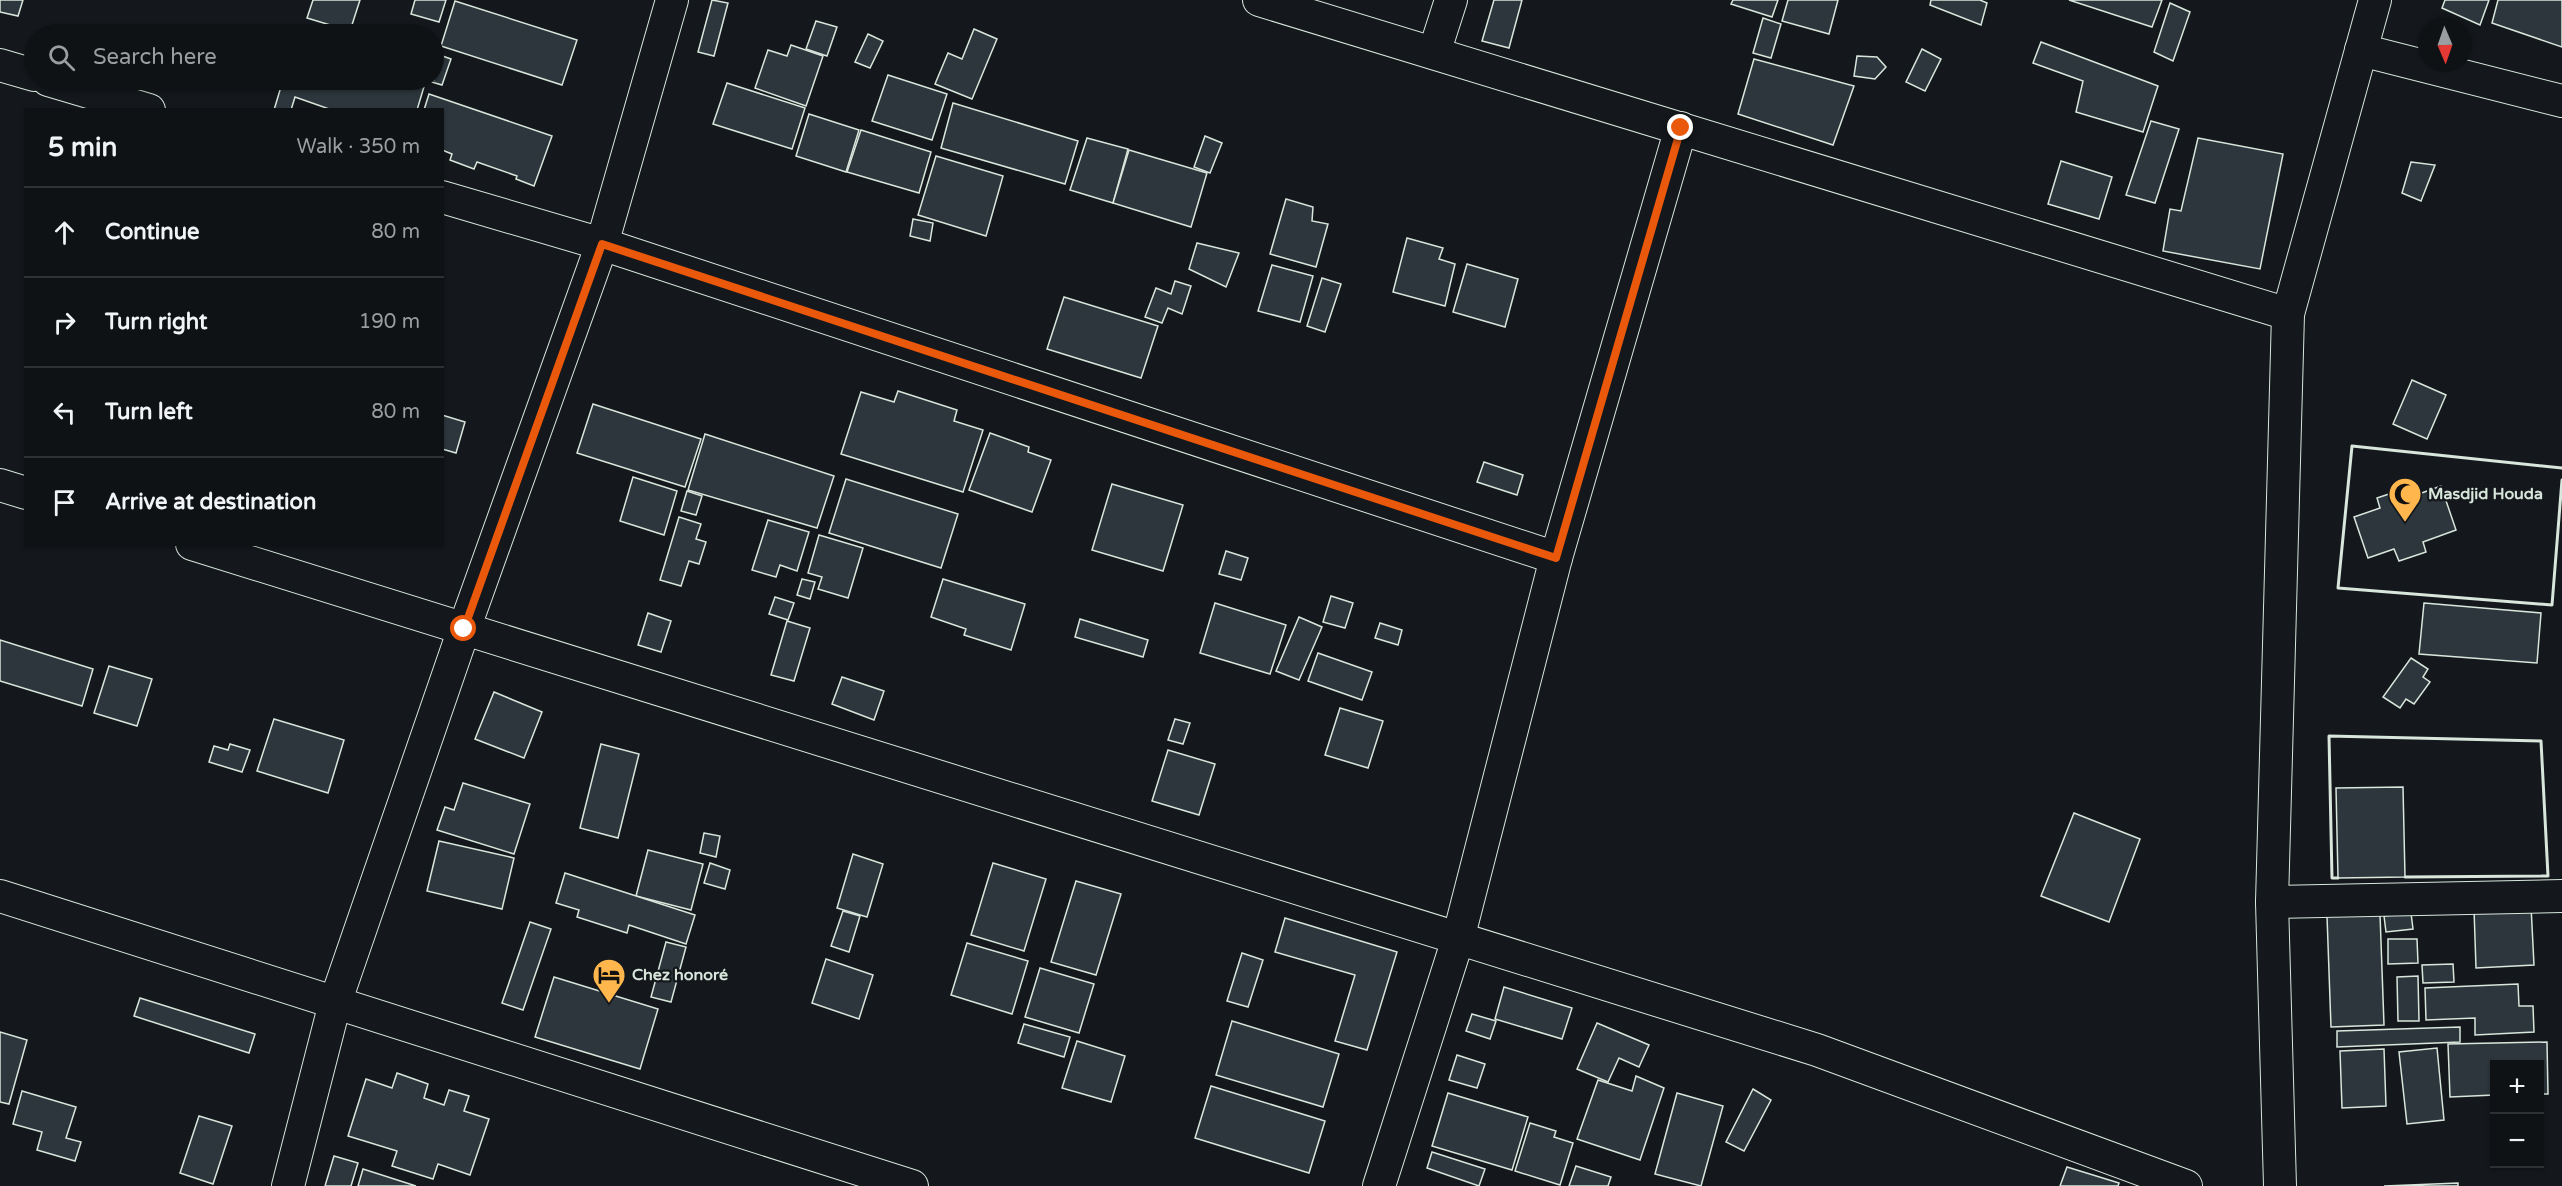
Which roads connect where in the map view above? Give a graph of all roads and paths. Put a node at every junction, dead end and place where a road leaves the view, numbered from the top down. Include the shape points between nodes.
1 (672, 0) edge
2 (1259, 0) edge
3 (1451, 0) edge
4 (2375, 0) edge
5 (2361, 50) junction
6 (1434, 53) junction
7 (0, 65) edge
8 (24, 72) edge
9 (82, 90) edge
10 (2562, 101) edge
11 (142, 108) edge
12 (1681, 128) junction
13 (444, 197) edge
14 (602, 244) junction
15 (2288, 314) junction
16 (0, 485) edge
17 (24, 492) edge
18 (198, 546) edge
19 (1556, 558) junction
20 (464, 629) junction
21 (0, 896) edge
22 (2562, 896) edge
23 (2272, 903) junction
24 (1458, 939) junction
25 (335, 1003) junction
26 (288, 1186) edge
27 (912, 1186) edge
28 (1379, 1186) edge
29 (2186, 1186) edge
30 (2280, 1186) edge

1 - 14 street
2 - 6 street
3 - 6 street
4 - 5 street
5 - 10 street
5 - 15 street
6 - 12 street
7 - 8 street
9 - 11 street
12 - 15 street
12 - 19 street
13 - 14 street
14 - 19 street
14 - 20 street
15 - 23 street
16 - 17 street
18 - 20 street
19 - 24 street
20 - 24 street
20 - 25 street
21 - 25 street
22 - 23 street
23 - 30 street
24 - 28 street
24 - 29 street via 1817,1050
25 - 26 street
25 - 27 street

